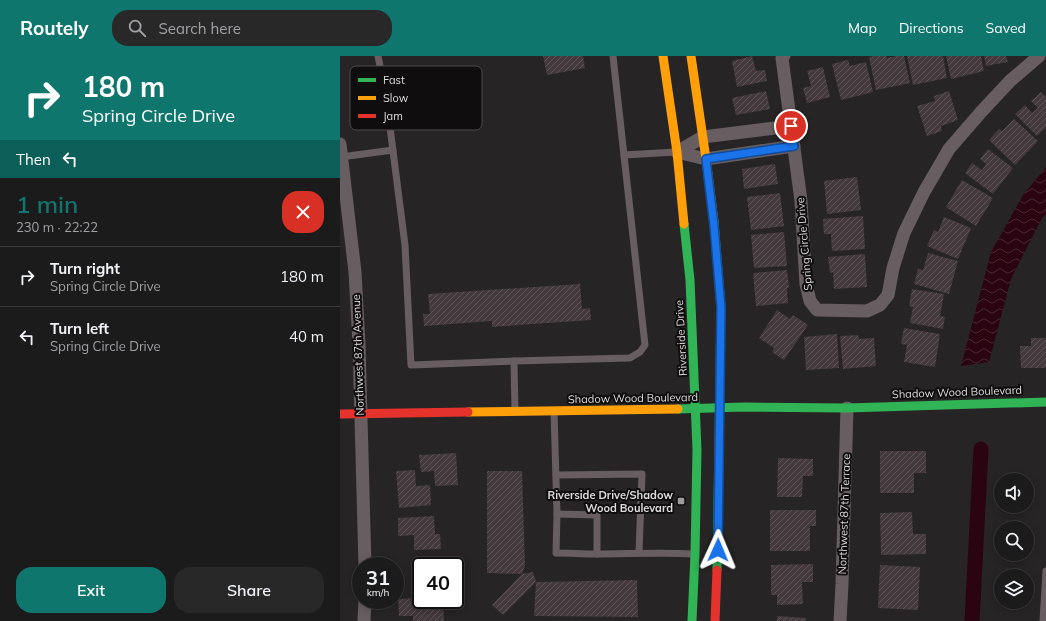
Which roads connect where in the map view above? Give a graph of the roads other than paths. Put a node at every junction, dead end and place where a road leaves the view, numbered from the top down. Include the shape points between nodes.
1 (378, 56) edge
2 (613, 56) edge
3 (663, 56) edge
4 (692, 56) edge
5 (784, 56) edge
6 (1039, 56) edge
7 (380, 66) edge
8 (791, 126) junction
9 (390, 130) edge
10 (703, 137) junction
11 (794, 146) junction
12 (341, 150) edge
13 (393, 150) junction
14 (677, 152) junction
15 (624, 155) junction
16 (706, 159) junction
17 (514, 361) junction
18 (1046, 402) edge
19 (720, 408) junction
20 (847, 408) junction
21 (696, 409) junction
22 (554, 411) junction
23 (515, 412) junction
24 (340, 414) edge
25 (361, 414) junction
26 (556, 475) junction
27 (557, 514) junction
28 (639, 552) junction
29 (597, 554) junction
30 (695, 554) junction
31 (365, 557) edge
32 (1046, 570) edge
33 (365, 609) edge
34 (364, 621) edge
35 (692, 621) edge
36 (716, 621) edge
37 (840, 621) edge
38 (1043, 621) edge

1 - 7 lane
2 - 15 lane
3 - 14 street, Riverside Drive
4 - 10 street
5 - 8 street, Spring Circle Drive via 782,58
6 - 11 street, Spring Circle Drive via 1010,81 949,149 904,233 888,295 880,305 867,311 817,310 810,301 806,284 801,201
8 - 10 street
8 - 11 street, Spring Circle Drive
9 - 13 lane
10 - 14 street
10 - 16 street
11 - 16 street
12 - 13 lane
12 - 25 street, Northwest 87th Avenue via 355,272
13 - 17 lane via 405,245 411,365
14 - 15 lane
14 - 16 street
14 - 21 street, Riverside Drive via 690,280
15 - 17 lane via 645,345 640,352 630,358
16 - 19 street via 721,307
17 - 23 lane
18 - 20 street, Shadow Wood Boulevard
19 - 20 street, Shadow Wood Boulevard
19 - 21 street, Shadow Wood Boulevard
19 - 36 street
20 - 37 street, Northwest 87th Terrace
21 - 22 street, Shadow Wood Boulevard
21 - 30 street, Riverside Drive
22 - 23 street, Shadow Wood Boulevard
22 - 26 lane
23 - 25 street, Shadow Wood Boulevard
24 - 25 street, Shadow Wood Boulevard
25 - 31 street, Northwest 87th Avenue
26 - 27 lane
26 - 28 lane via 642,474
27 - 29 lane via 597,516
27 - 29 lane via 556,553
28 - 29 lane
28 - 30 lane
30 - 35 street, Riverside Drive
32 - 38 lane
33 - 34 street

